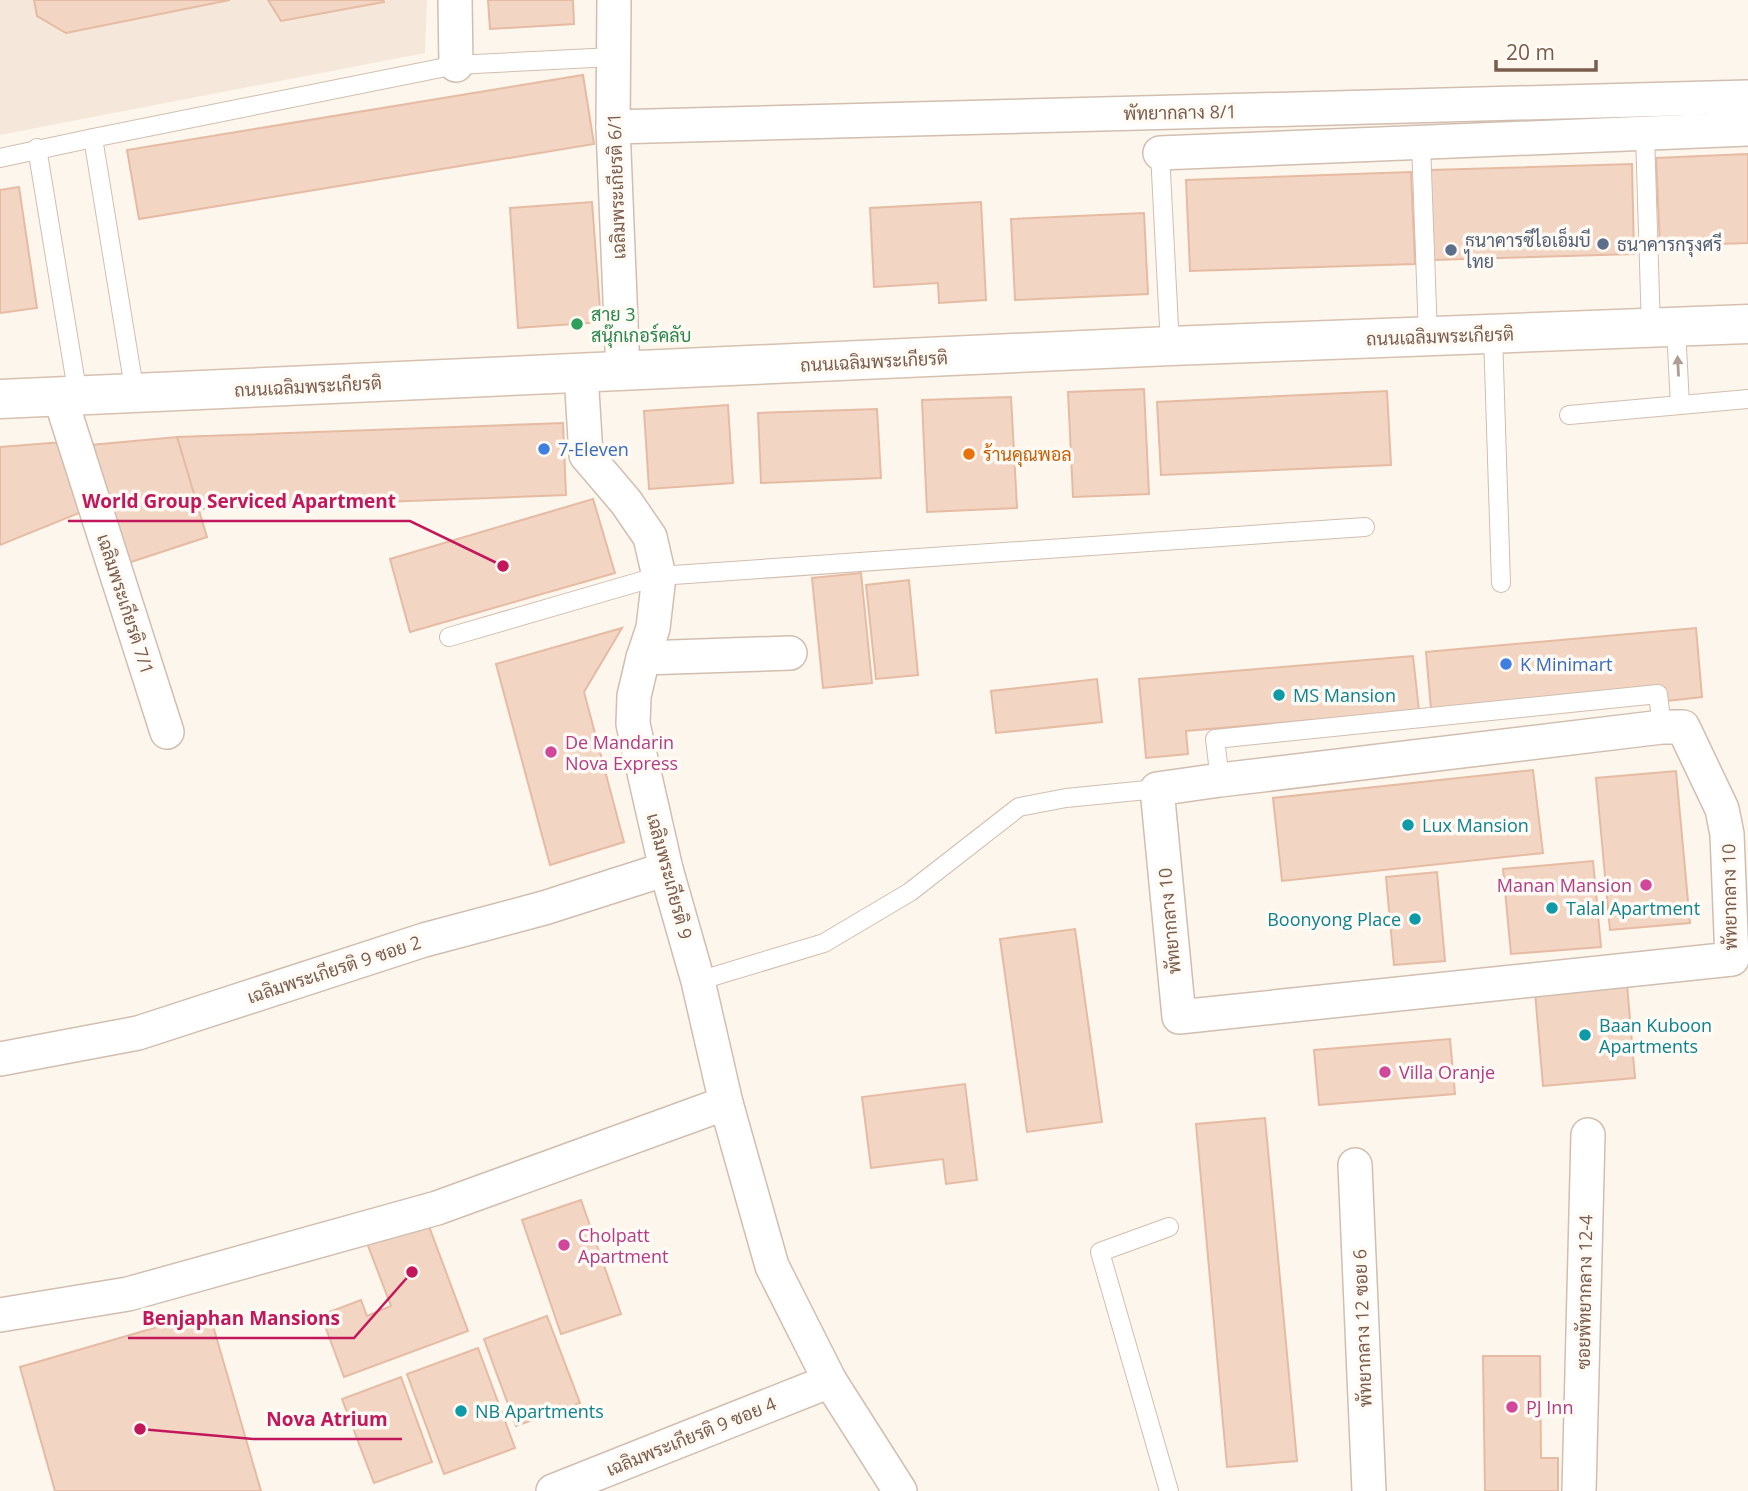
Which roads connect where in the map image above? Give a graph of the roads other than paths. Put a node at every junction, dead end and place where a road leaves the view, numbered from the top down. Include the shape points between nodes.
1 (455, 0) edge
2 (614, 0) edge
3 (613, 57) junction
4 (456, 65) junction
5 (1748, 97) edge
6 (613, 127) junction
7 (1748, 129) edge
8 (1645, 134) junction
9 (93, 138) junction
10 (1421, 143) junction
11 (37, 149) junction
12 (1160, 153) joint
13 (0, 158) edge
14 (1748, 324) edge
15 (1663, 328) junction
16 (1493, 334) junction
17 (1429, 336) junction
18 (1170, 346) junction
19 (623, 372) junction
20 (581, 374) junction
21 (135, 394) junction
22 (69, 396) junction
23 (0, 399) edge
24 (1748, 399) edge
25 (1680, 405) junction
26 (1569, 415) dead end
27 (1364, 527) dead end
28 (659, 576) junction
29 (1501, 583) dead end
30 (449, 637) dead end
31 (790, 653) dead end
32 (643, 658) junction
33 (167, 732) dead end
34 (1157, 789) junction
35 (1738, 833) edge
36 (666, 869) junction
37 (698, 981) junction
38 (0, 1059) edge
39 (726, 1103) junction
40 (1588, 1135) dead end
41 (1355, 1165) dead end
42 (1169, 1227) dead end
43 (0, 1315) edge
44 (830, 1381) junction
45 (553, 1491) edge
46 (900, 1491) edge
47 (1169, 1491) edge
48 (1369, 1491) edge
49 (1579, 1491) edge

1 - 4 street
2 - 3 street, เฉลิมพระเกียรติ 6/1
3 - 4 lane
3 - 6 street, เฉลิมพระเกียรติ 6/1
4 - 9 lane
5 - 6 street, พัทยากลาง 8/1
6 - 19 street, เฉลิมพระเกียรติ 6/1
7 - 8 street
8 - 10 street
8 - 15 lane
9 - 11 lane
9 - 21 lane
10 - 12 street
10 - 17 lane
11 - 13 lane
11 - 22 lane
12 - 18 lane
14 - 15 main road, ถนนเฉลิมพระเกียรติ
15 - 16 main road, ถนนเฉลิมพระเกียรติ
25 -> 15 lane
16 - 17 main road, ถนนเฉลิมพระเกียรติ
16 - 29 lane
17 - 18 main road, ถนนเฉลิมพระเกียรติ
18 - 19 main road, ถนนเฉลิมพระเกียรติ
19 - 20 main road, ถนนเฉลิมพระเกียรติ
20 - 21 main road, ถนนเฉลิมพระเกียรติ
20 - 28 street, เฉลิมพระเกียรติ 9 via 586,455 650,537
21 - 22 main road, ถนนเฉลิมพระเกียรติ
22 - 23 main road, ถนนเฉลิมพระเกียรติ
22 - 33 street, เฉลิมพระเกียรติ 7/1
24 - 25 lane
25 - 26 lane
27 - 28 lane
28 - 30 lane
28 - 32 street, เฉลิมพระเกียรติ 9 via 653,628
31 - 32 street
32 - 36 street, เฉลิมพระเกียรติ 9 via 633,724
34 - 35 street, พัทยากลาง 10 via 1683,727
34 - 35 street, พัทยากลาง 10 via 1178,1017 1732,959
34 - 37 lane via 1018,807 910,892 824,943
36 - 37 street, เฉลิมพระเกียรติ 9
36 - 38 street, เฉลิมพระเกียรติ 9 ซอย 2 via 424,940 138,1033
37 - 39 street, เฉลิมพระเกียรติ 9
39 - 43 street via 438,1208 128,1294
39 - 44 street, เฉลิมพระเกียรติ 9 via 772,1266
40 - 49 street, ซอยพัทยากลาง 12-4
41 - 48 street, พัทยากลาง 12 ซอย 6
42 - 47 lane via 1100,1252
44 - 45 street, เฉลิมพระเกียรติ 9 ซอย 4
44 - 46 street, เฉลิมพระเกียรติ 9

